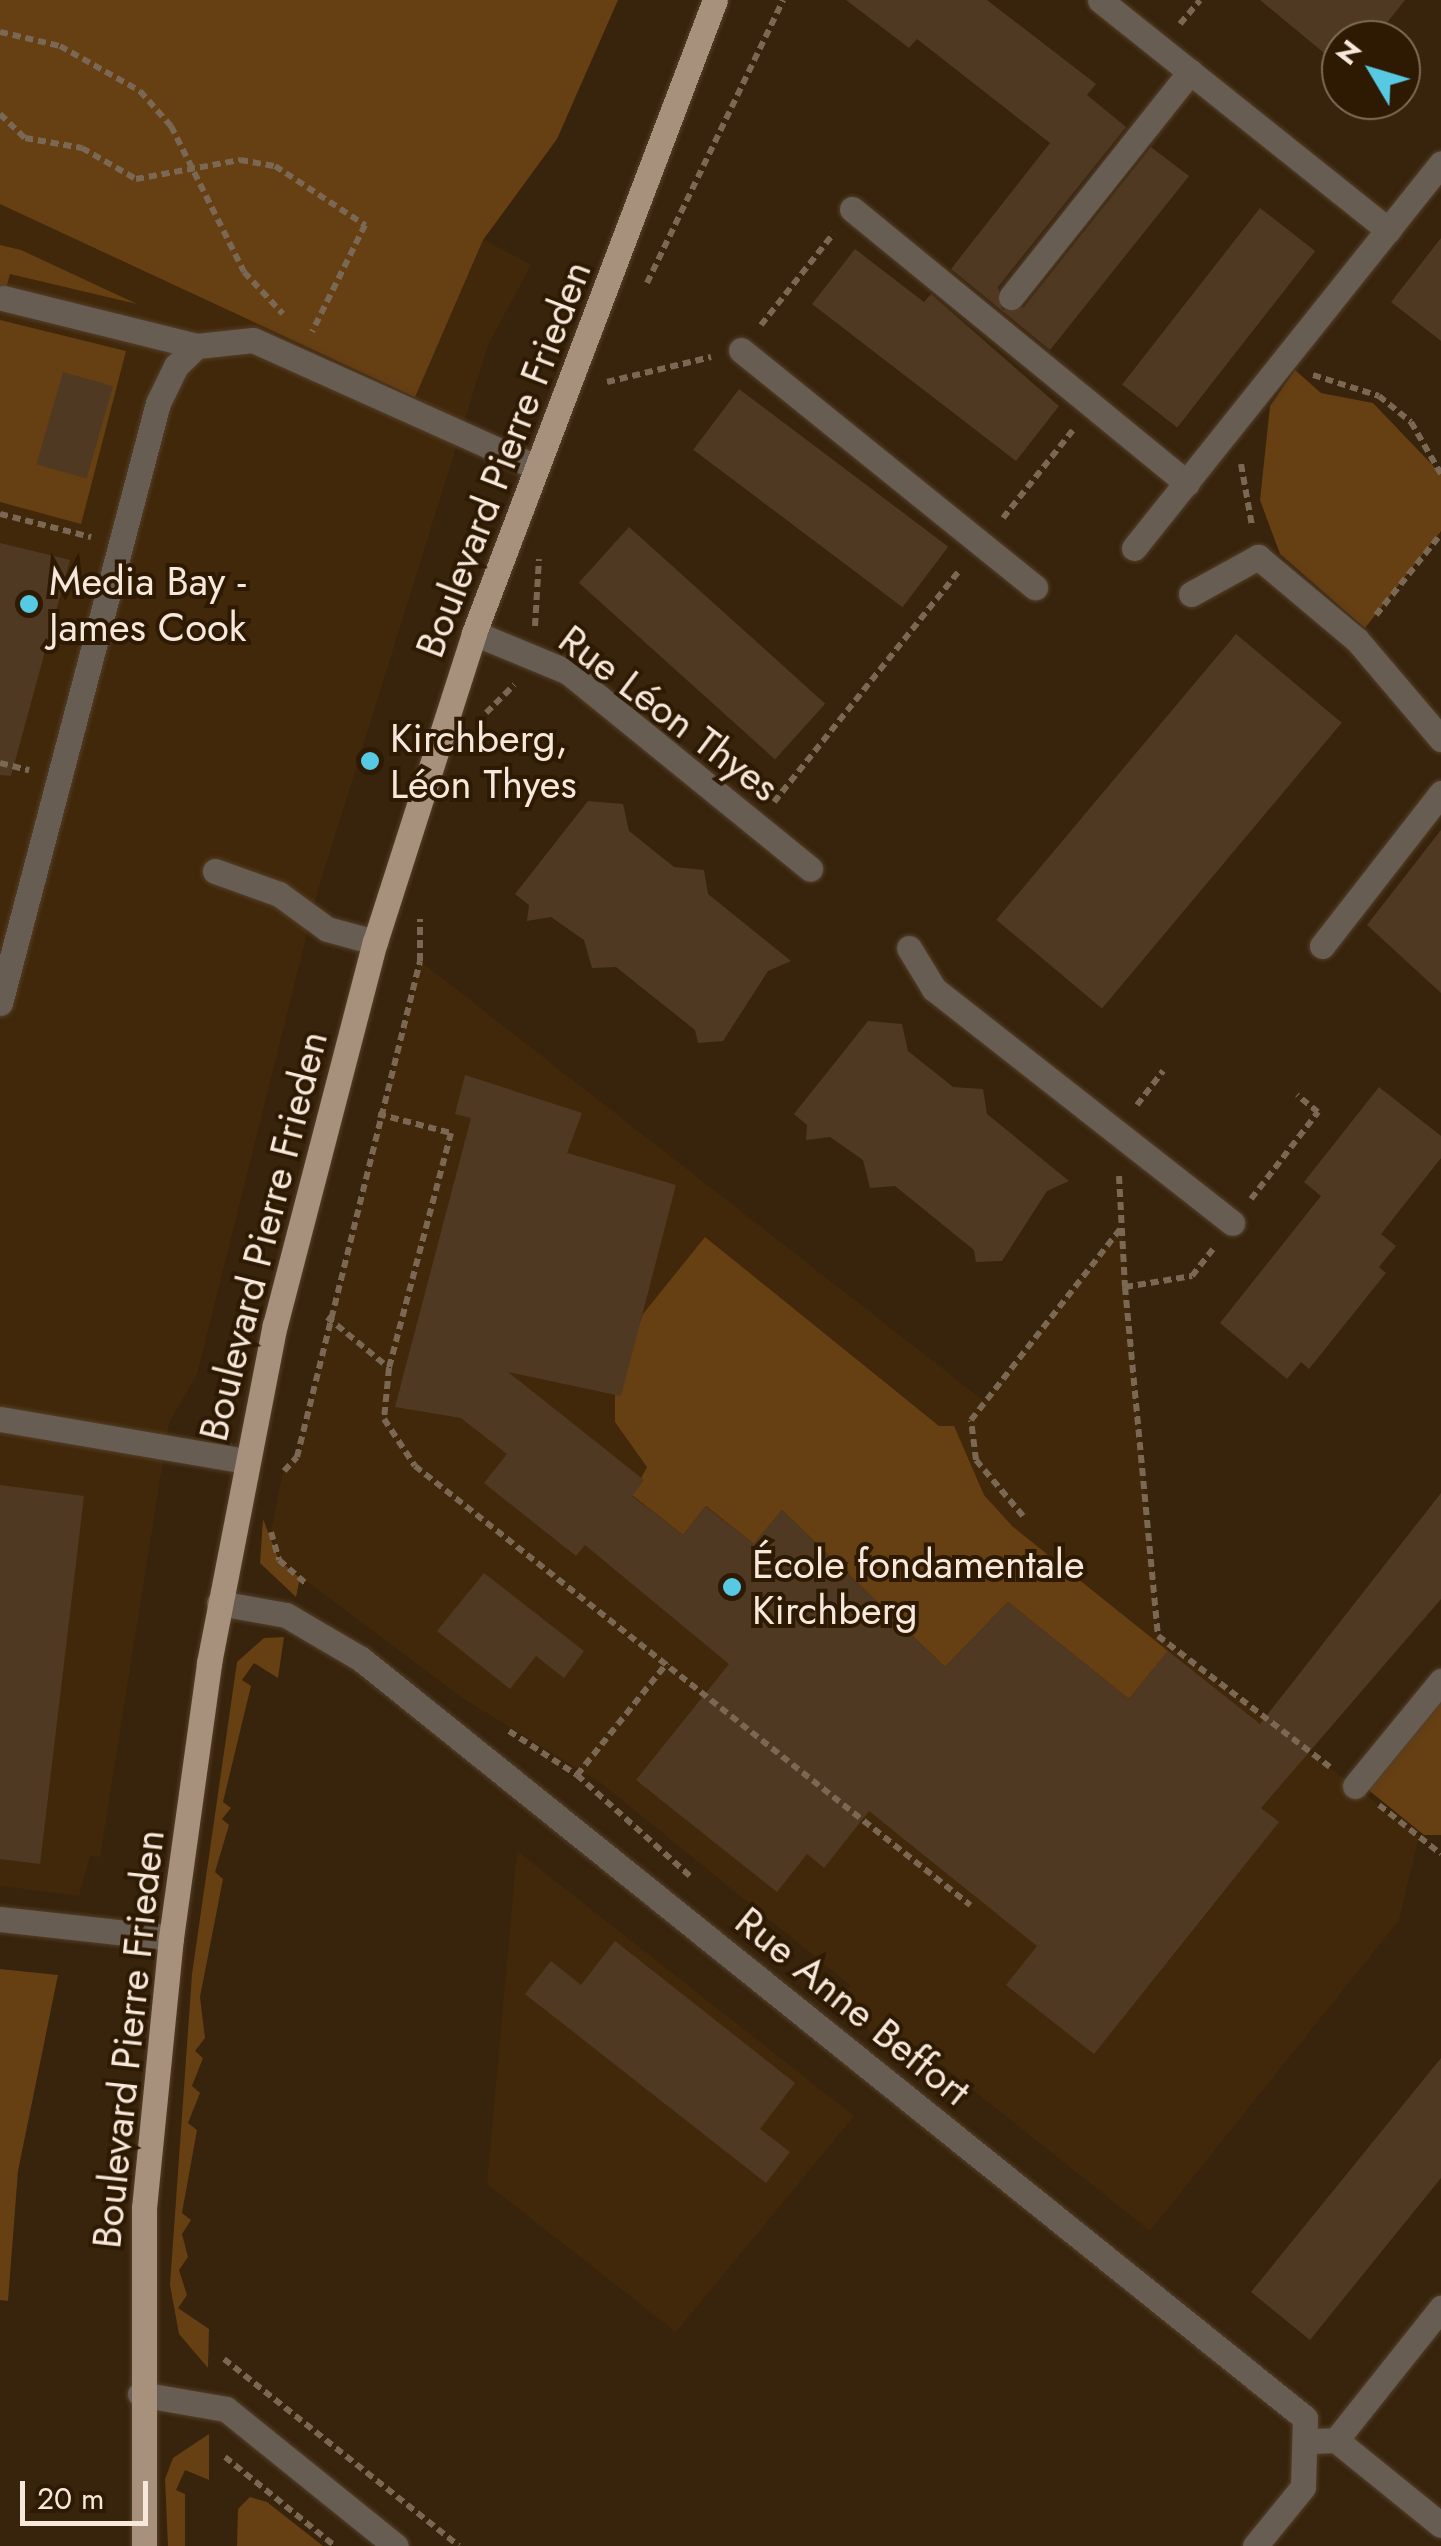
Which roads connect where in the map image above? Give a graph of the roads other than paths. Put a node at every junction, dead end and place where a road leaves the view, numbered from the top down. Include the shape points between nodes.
1 (716, 0) edge
2 (1100, 0) edge
3 (1190, 72) junction
4 (1441, 164) edge
5 (852, 209) dead end
6 (1388, 230) junction
7 (1012, 297) dead end
8 (3, 298) dead end
9 (197, 346) junction
10 (742, 350) dead end
11 (535, 467) junction
12 (1187, 483) junction
13 (1134, 548) dead end
14 (1035, 587) dead end
15 (1191, 594) dead end
16 (474, 633) junction
17 (1441, 740) edge
18 (1441, 793) edge
19 (810, 869) dead end
20 (216, 871) dead end
21 (376, 942) junction
22 (1322, 946) dead end
23 (909, 948) dead end
24 (0, 1003) edge
25 (1232, 1223) dead end
26 (0, 1419) edge
27 (246, 1460) junction
28 (219, 1603) junction
29 (1441, 1681) edge
30 (1355, 1786) road end
31 (0, 1919) edge
32 (171, 1938) junction
33 (1441, 2308) edge
34 (140, 2394) junction
35 (1323, 2440) junction
36 (1441, 2525) edge
37 (144, 2546) edge
38 (396, 2546) edge
39 (1255, 2546) edge

1 - 11 main road, Boulevard Pierre Frieden
2 - 3 street
3 - 6 street
3 - 7 street
4 - 6 street
5 - 12 street
6 - 12 street
8 - 9 street
9 - 11 street via 253,340
9 - 24 street via 158,403
10 - 14 street
11 - 16 main road, Boulevard Pierre Frieden
12 - 13 street
15 - 17 street via 1258,557 1357,640
16 - 19 street, Rue Léon Thyes via 568,672
16 - 21 main road, Boulevard Pierre Frieden
18 - 22 street
20 - 21 street via 279,894 327,929
21 - 27 main road, Boulevard Pierre Frieden
23 - 25 street via 934,989
26 - 27 street
27 - 28 main road, Boulevard Pierre Frieden
28 - 32 main road, Boulevard Pierre Frieden
28 - 35 street, Rue Anne Beffort via 314,1626 1305,2418
29 - 30 street
31 - 32 street
32 - 34 main road, Boulevard Pierre Frieden via 144,2208
33 - 35 street
34 - 37 main road, Boulevard Pierre Frieden
34 - 38 street via 226,2409
35 - 36 street, Rue Anne Beffort
35 - 39 street via 1303,2487

